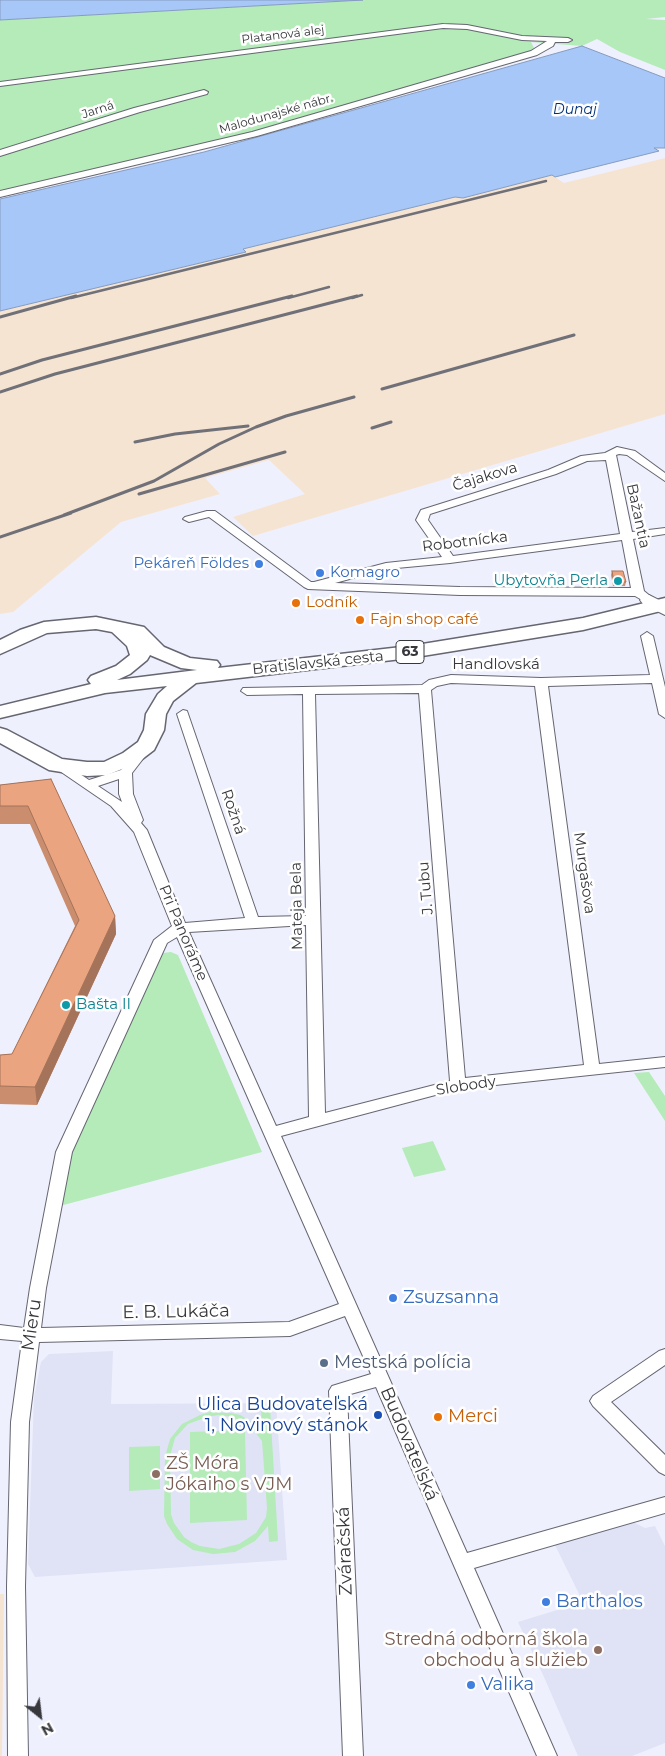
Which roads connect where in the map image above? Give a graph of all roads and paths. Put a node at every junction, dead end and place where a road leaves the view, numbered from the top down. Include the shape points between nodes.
1 (551, 40) junction
2 (568, 40) dead end
3 (0, 84) edge
4 (204, 92) dead end
5 (0, 153) edge
6 (0, 194) edge
7 (613, 453) junction
8 (665, 478) edge
9 (189, 519) dead end
10 (665, 531) edge
11 (627, 537) junction
12 (450, 560) junction
13 (308, 586) junction
14 (657, 601) edge
15 (115, 627) junction
16 (646, 636) dead end
17 (0, 648) edge
18 (218, 666) junction
19 (190, 677) junction
20 (657, 679) junction
21 (541, 682) junction
22 (102, 683) junction
23 (425, 689) junction
24 (247, 691) dead end
25 (309, 691) junction
26 (39, 697) junction
27 (0, 701) edge
28 (0, 712) edge
29 (156, 714) junction
30 (183, 714) dead end
31 (665, 714) edge
32 (0, 734) edge
33 (57, 765) junction
34 (117, 770) junction
35 (90, 784) junction
36 (140, 830) junction
37 (314, 920) junction
38 (253, 922) junction
39 (180, 928) junction
40 (665, 1062) edge
41 (592, 1070) junction
42 (458, 1084) junction
43 (317, 1121) junction
44 (270, 1133) junction
45 (349, 1307) junction
46 (0, 1332) edge
47 (30, 1335) junction
48 (665, 1356) edge
49 (381, 1378) junction
50 (665, 1468) edge
51 (665, 1505) edge
52 (460, 1563) junction
53 (18, 1756) edge
54 (353, 1756) edge
55 (546, 1756) edge

1 - 2 street, Platanová alej
1 - 3 street, Platanová alej via 443,26
1 - 6 street, Malodunajské nábr. via 550,44 534,53 254,134
4 - 5 street, Jarná
7 - 8 street, Čajakova via 630,453
7 - 11 street, Bažantia
7 - 12 street, Čajakova via 585,458 552,472 425,512 422,520
9 - 13 street via 211,514
10 - 11 street, Robotnícka
11 - 12 street, Robotnícka
11 - 14 street, Bažantia
12 - 13 street, Robotnícka via 386,566
13 - 14 street
14 - 18 main road, Bratislavská cesta / 63 via 478,635
14 - 19 main road, Bratislavská cesta / 63 via 583,624 468,644
15 - 17 main road via 86,623 44,628
15 - 18 main road via 137,631 157,651 171,658 188,664
15 - 22 main road via 136,644 140,656
16 - 20 street
18 - 22 main road, Bratislavská cesta / 63
19 - 22 main road, Bratislavská cesta / 63
19 - 29 main road via 165,698
20 - 21 street, Handlovská
20 - 31 street
21 - 23 street, Handlovská via 451,679 432,683
21 - 41 street, Murgašova
22 - 26 main road, Bratislavská cesta / 63
22 - 29 main road via 143,700
23 - 25 street, Handlovská
23 - 42 street, J. Tubu
24 - 25 street, Handlovská
25 - 37 street, Mateja Bela
26 - 27 main road, Bratislavská cesta / 63
26 - 28 main road, Bratislavská cesta / 63
29 - 34 main road via 154,730 147,745
30 - 38 street, Rožná
32 - 33 main road
33 - 34 main road
33 - 35 street, Pri Panoráme
34 - 35 street
34 - 35 street
34 - 36 street
35 - 36 street, Pri Panoráme via 116,802
36 - 39 street, Pri Panoráme
37 - 38 street
37 - 43 street, Mateja Bela
38 - 39 street
39 - 44 street, Pri Panoráme
39 - 47 street, Mieru via 161,940 64,1152
40 - 41 street, Slobody
41 - 42 street, Slobody
42 - 43 street, Slobody
43 - 44 street, Slobody
44 - 45 street, Budovateľská
45 - 47 street, E. B. Lukáča via 290,1329
45 - 49 street, Budovateľská
46 - 47 street, E. B. Lukáča
47 - 53 street, Mieru via 20,1422 17,1524
48 - 50 street via 599,1401
49 - 52 street, Budovateľská
49 - 54 street, Zváračská via 338,1390
51 - 52 street
52 - 55 street, Budovateľská

